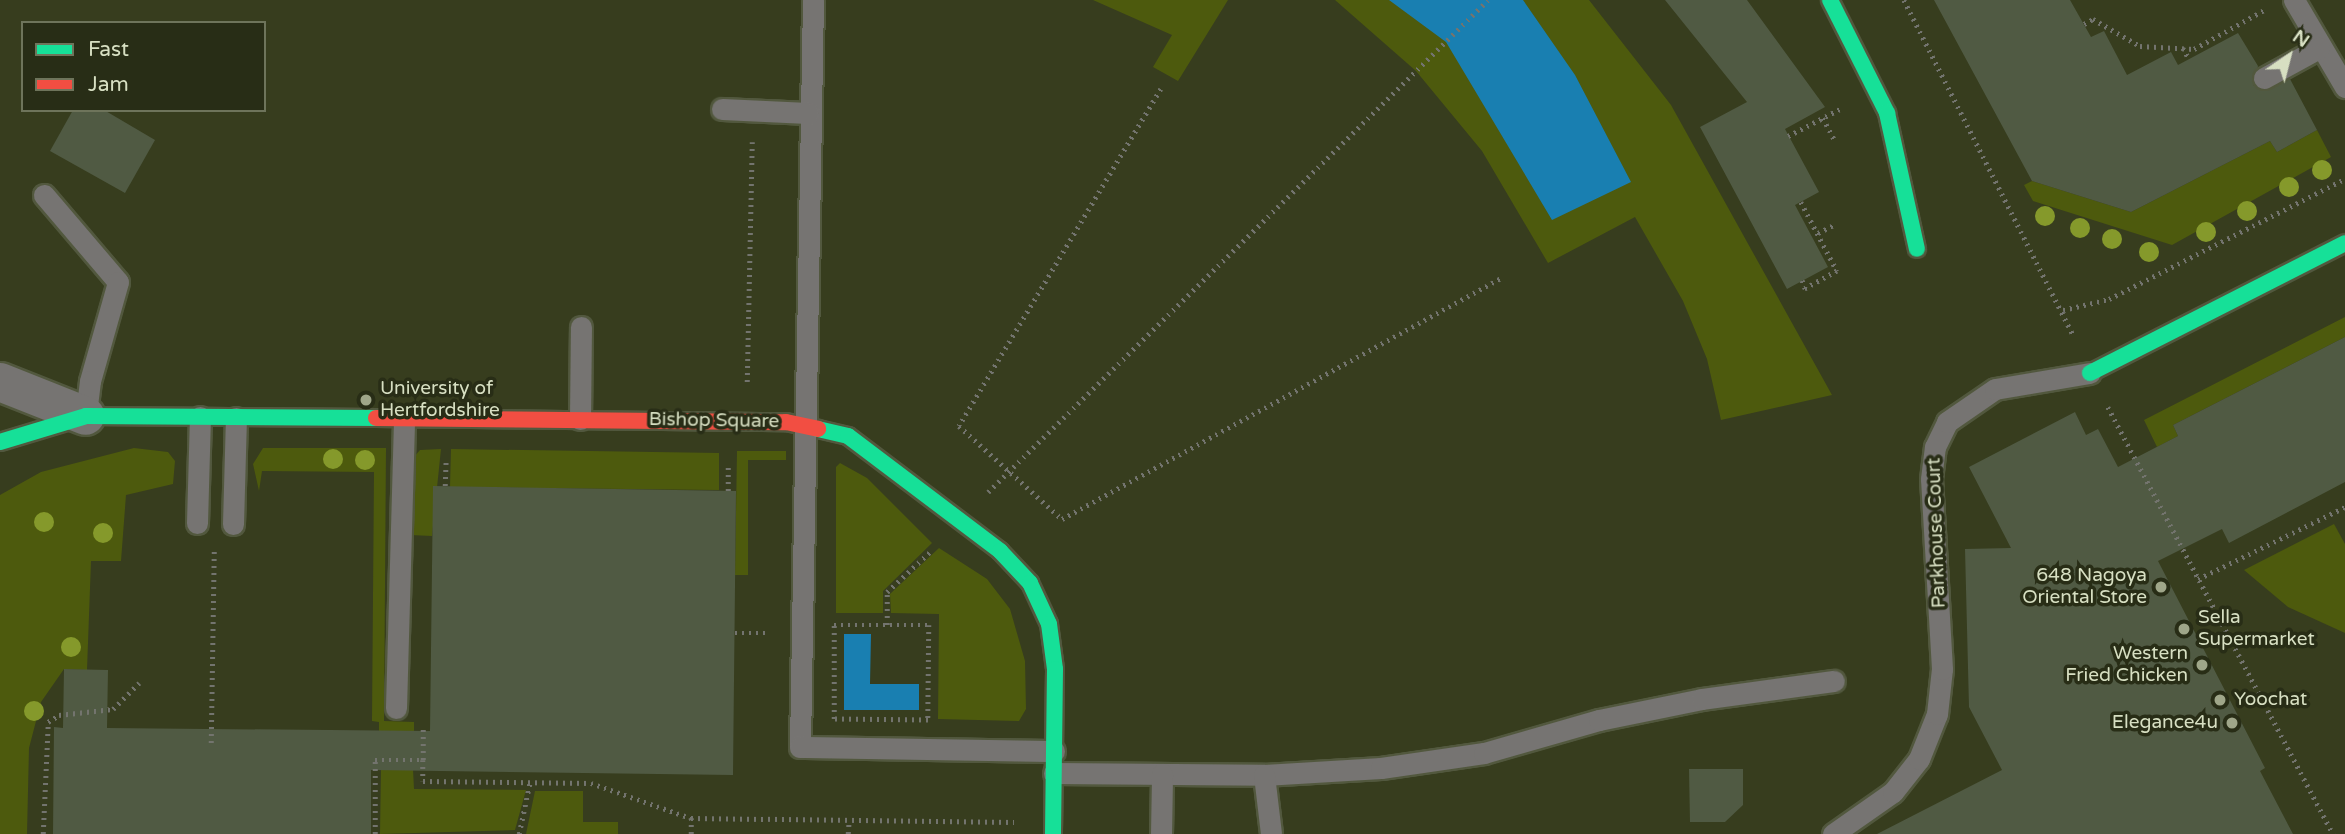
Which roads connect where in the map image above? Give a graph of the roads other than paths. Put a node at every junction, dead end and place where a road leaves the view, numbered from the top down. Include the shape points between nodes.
1 (813, 0) edge
2 (1830, 0) edge
3 (2294, 0) edge
4 (2319, 48) junction
5 (2264, 78) dead end
6 (2343, 88) edge
7 (722, 109) dead end
8 (808, 113) junction
9 (44, 195) dead end
10 (2345, 243) edge
11 (1917, 249) dead end
12 (581, 327) dead end
13 (2090, 373) joint
14 (0, 382) edge
15 (86, 416) junction
16 (200, 417) junction
17 (236, 418) junction
18 (580, 419) junction
19 (404, 420) junction
20 (805, 424) junction
21 (0, 442) edge
22 (197, 523) dead end
23 (233, 524) dead end
24 (1834, 681) dead end
25 (397, 708) dead end
26 (1054, 751) junction
27 (1054, 773) junction
28 (1162, 774) junction
29 (1264, 775) junction
30 (1053, 834) edge
31 (1161, 834) edge
32 (1271, 834) edge
33 (1833, 834) edge

1 - 8 lane
2 - 11 street via 1887,113
3 - 4 lane
4 - 5 lane
4 - 6 lane
7 - 8 lane
8 - 20 lane
9 - 15 lane via 118,282 90,381
10 - 13 street, Parkhouse Court
12 - 18 lane
13 - 33 lane, Parkhouse Court via 1995,389 1947,422 1935,447 1931,479 1942,669 1937,714 1919,759 1893,792
14 - 15 street, Bishop Square
15 - 16 street, Bishop Square
15 - 21 street, Bishop Square
16 - 17 street, Bishop Square
16 - 22 lane
17 - 19 street, Bishop Square
17 - 23 lane
18 - 19 street, Bishop Square
18 - 20 street, Bishop Square
19 - 25 lane
20 - 26 street, Bishop Square via 848,436 877,453 1000,551 1030,583 1049,624
20 - 26 lane via 800,747
24 - 29 lane via 1599,720 1484,753 1381,768
26 - 27 street, Bishop Square
27 - 28 lane
27 - 30 street, Bishop Square
28 - 29 lane
28 - 31 lane
29 - 32 lane

